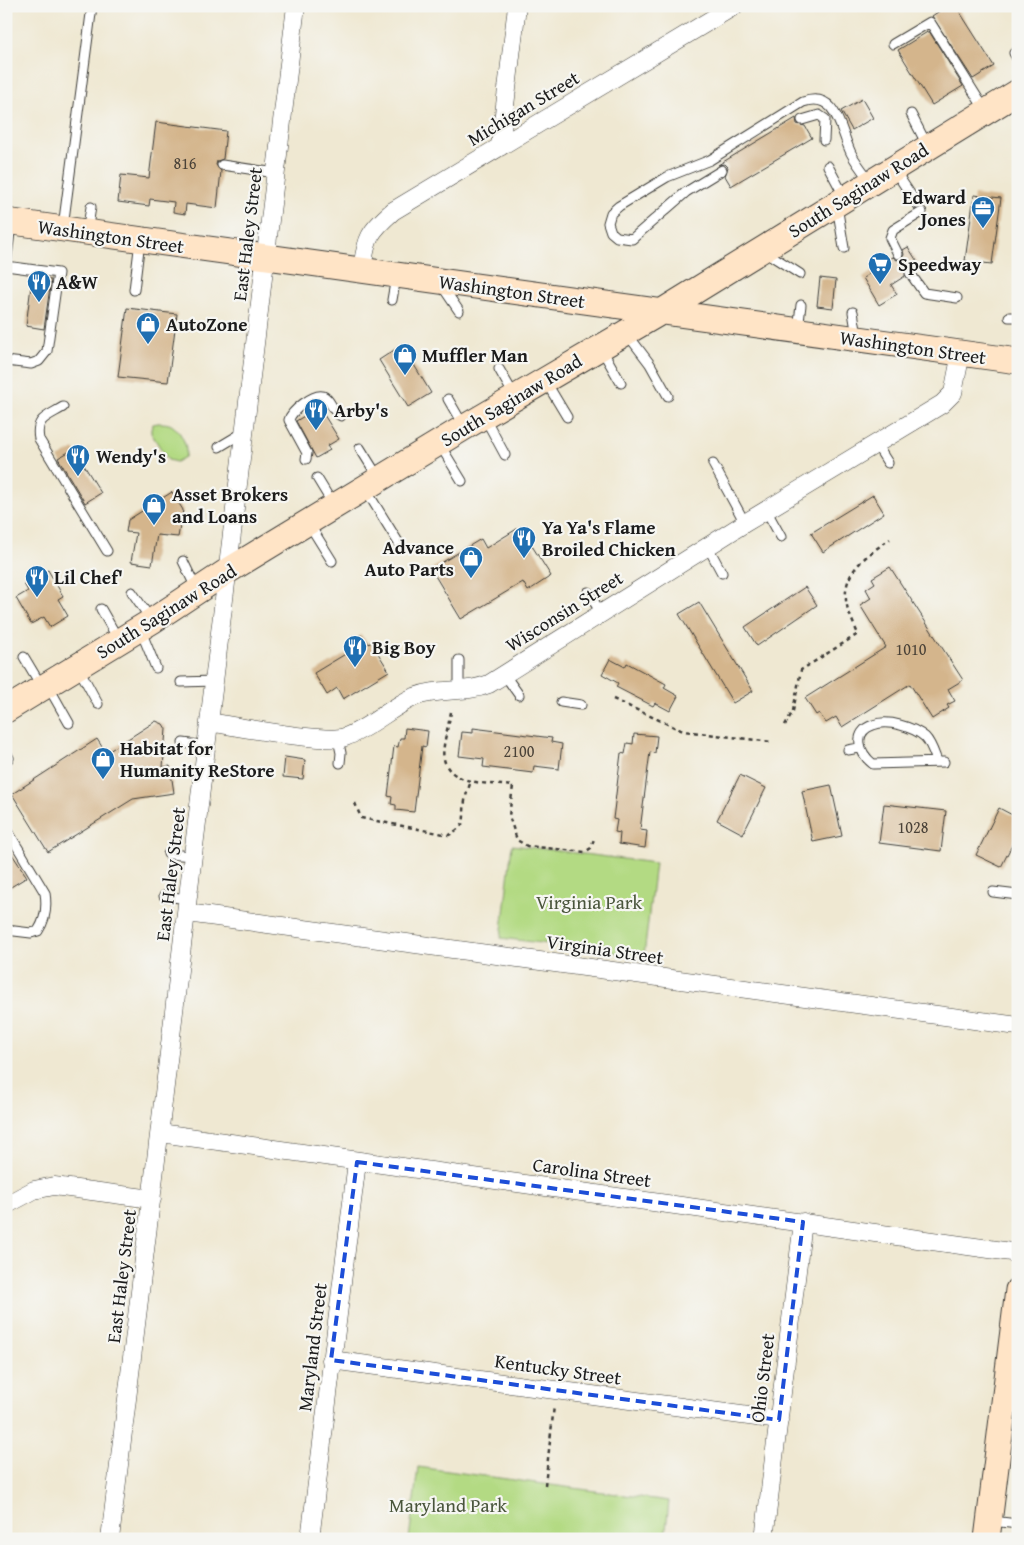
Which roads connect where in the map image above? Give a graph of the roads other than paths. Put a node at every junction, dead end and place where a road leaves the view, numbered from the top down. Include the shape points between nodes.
1 (92, 6) edge
2 (296, 6) edge
3 (517, 6) edge
4 (734, 6) edge
5 (893, 44) dead end
6 (1017, 93) edge
7 (986, 112) junction
8 (911, 114) dead end
9 (802, 120) dead end
10 (824, 140) dead end
11 (500, 147) junction
12 (928, 147) junction
13 (222, 165) dead end
14 (828, 166) dead end
15 (894, 168) junction
16 (722, 170) dead end
17 (276, 173) junction
18 (871, 182) junction
19 (841, 201) junction
20 (91, 207) dead end
21 (9, 221) edge
22 (75, 230) junction
23 (140, 240) junction
24 (844, 248) dead end
25 (762, 249) junction
26 (898, 254) dead end
27 (266, 257) junction
28 (6, 265) edge
29 (362, 270) junction
30 (910, 273) dead end
31 (396, 274) junction
32 (800, 274) dead end
33 (438, 280) junction
34 (134, 290) dead end
35 (957, 298) dead end
36 (392, 300) dead end
37 (801, 305) dead end
38 (459, 311) dead end
39 (661, 312) junction
40 (853, 312) dead end
41 (798, 331) junction
42 (626, 332) junction
43 (857, 339) junction
44 (601, 347) junction
45 (961, 353) junction
46 (6, 361) edge
47 (1018, 361) edge
48 (499, 370) dead end
49 (545, 380) junction
50 (622, 384) dead end
51 (668, 396) dead end
52 (516, 397) junction
53 (448, 399) dead end
54 (63, 407) dead end
55 (341, 416) dead end
56 (568, 416) dead end
57 (474, 421) junction
58 (244, 432) junction
59 (439, 443) junction
60 (876, 444) junction
61 (219, 446) dead end
62 (360, 448) dead end
63 (505, 455) dead end
64 (306, 459) dead end
65 (888, 462) dead end
66 (713, 464) dead end
67 (318, 478) dead end
68 (462, 482) dead end
69 (372, 484) junction
70 (334, 508) junction
71 (766, 510) junction
72 (745, 523) junction
73 (309, 524) junction
74 (780, 538) dead end
75 (400, 545) dead end
76 (708, 547) junction
77 (107, 551) dead end
78 (184, 561) dead end
79 (332, 561) dead end
80 (226, 572) junction
81 (722, 574) dead end
82 (132, 592) dead end
83 (198, 592) junction
84 (588, 592) dead end
85 (100, 609) dead end
86 (601, 613) junction
87 (146, 625) junction
88 (120, 641) junction
89 (24, 657) dead end
90 (459, 660) dead end
91 (78, 667) junction
92 (156, 668) dead end
93 (504, 674) junction
94 (214, 680) junction
95 (181, 682) dead end
96 (45, 687) junction
97 (459, 690) junction
98 (520, 695) dead end
99 (561, 702) dead end
100 (98, 704) dead end
101 (581, 705) dead end
102 (6, 710) edge
103 (210, 722) junction
104 (69, 723) dead end
105 (338, 739) junction
106 (183, 743) dead end
107 (206, 746) junction
108 (859, 748) junction
109 (848, 750) dead end
110 (340, 763) dead end
111 (6, 828) edge
112 (168, 854) dead end
113 (193, 856) junction
114 (993, 892) dead end
115 (1018, 895) edge
116 (164, 896) dead end
117 (187, 906) junction
118 (6, 930) edge
119 (1018, 1026) edge
120 (160, 1133) junction
121 (357, 1162) junction
122 (152, 1199) junction
123 (6, 1205) edge
124 (803, 1222) junction
125 (1018, 1253) edge
126 (1018, 1290) edge
127 (1014, 1353) edge
128 (331, 1360) junction
129 (779, 1420) junction
130 (1018, 1524) edge
131 (988, 1530) edge
132 (110, 1539) edge
133 (310, 1539) edge
134 (764, 1539) edge

1 - 22 lane
2 - 17 street, East Haley Street
3 - 11 street
4 - 11 street, Michigan Street
5 - 7 lane via 930,22
6 - 7 street, South Saginaw Road
7 - 12 street, South Saginaw Road
8 - 12 lane
9 - 10 lane via 819,115 825,120
11 - 29 street, Michigan Street via 393,211 375,227 365,243
12 - 15 street, South Saginaw Road
13 - 17 lane
14 - 19 lane
15 - 18 street, South Saginaw Road
15 - 26 lane via 919,208 893,230 890,238
16 - 18 lane via 686,192 632,238 617,237 611,232 608,223 611,213 619,206 667,178 710,160 813,98 831,107 852,154
17 - 27 street, East Haley Street
18 - 19 street, South Saginaw Road
19 - 24 lane
19 - 25 street, South Saginaw Road
20 - 22 lane
21 - 22 street, Washington Street
21 - 28 lane
22 - 23 street, Washington Street
23 - 27 street, Washington Street
23 - 34 lane
25 - 32 lane
25 - 39 street, South Saginaw Road
27 - 29 street, Washington Street
27 - 58 street, East Haley Street
28 - 46 lane via 58,274 47,351 39,361 31,364
29 - 31 street, Washington Street
30 - 35 lane via 924,294
31 - 33 street, Washington Street
31 - 36 lane
33 - 38 lane
33 - 39 street, Washington Street
37 - 41 lane
39 - 41 street, Washington Street
39 - 42 street, South Saginaw Road
40 - 43 lane
41 - 43 street, Washington Street
42 - 44 street, South Saginaw Road
42 - 51 lane via 650,364
43 - 45 street, Washington Street
44 - 49 street, South Saginaw Road
44 - 50 lane
45 - 47 street, Washington Street
45 - 60 street, Wisconsin Street via 953,393 942,404
48 - 52 lane
49 - 52 street, South Saginaw Road
49 - 56 lane
52 - 57 street, South Saginaw Road
53 - 57 lane
54 - 77 lane via 40,420 37,428 39,439
55 - 64 lane via 322,396 293,410 290,420 307,452
57 - 59 street, South Saginaw Road
57 - 63 lane
58 - 61 lane
58 - 80 street, East Haley Street
59 - 68 lane
59 - 69 street, South Saginaw Road
60 - 65 lane
60 - 71 street, Wisconsin Street
62 - 69 lane
66 - 72 lane
67 - 70 lane
69 - 70 street, South Saginaw Road
69 - 75 lane
70 - 73 street, South Saginaw Road
71 - 72 street, Wisconsin Street
71 - 74 lane
72 - 76 street, Wisconsin Street
73 - 79 lane
73 - 80 street, South Saginaw Road
76 - 81 lane
76 - 86 street, Wisconsin Street
78 - 83 lane
80 - 83 street, South Saginaw Road
80 - 94 street, East Haley Street
82 - 87 lane
83 - 87 street, South Saginaw Road
84 - 86 lane
85 - 88 lane
86 - 93 street, Wisconsin Street
87 - 88 street, South Saginaw Road
87 - 92 lane
88 - 91 street, South Saginaw Road
89 - 96 lane
90 - 97 lane
91 - 96 street, South Saginaw Road
91 - 100 lane
93 - 97 street, Wisconsin Street via 476,690
93 - 98 lane
94 - 95 lane
94 - 103 street, East Haley Street
96 - 102 street, South Saginaw Road
96 - 104 lane
97 - 105 street, Wisconsin Street via 436,691 414,698 359,731
99 - 101 lane
103 - 105 street, Wisconsin Street
103 - 107 street, East Haley Street
105 - 110 lane
106 - 107 lane
107 - 113 street, East Haley Street
108 - 108 lane via 864,758 873,764 941,762 926,738 915,730 885,723 864,731
108 - 109 lane
111 - 118 lane via 45,893 47,903 38,931
112 - 113 lane
113 - 117 street, East Haley Street
114 - 115 lane
116 - 117 lane
117 - 119 street, Virginia Street
117 - 120 street, East Haley Street
120 - 121 street, Carolina Street
120 - 122 street, East Haley Street
121 - 124 street, Carolina Street
121 - 128 street, Maryland Street
122 - 123 street via 54,1186 34,1190
122 - 132 street, East Haley Street
124 - 125 street, Carolina Street
124 - 129 street, Ohio Street
126 - 127 street
127 - 131 street
128 - 129 street, Kentucky Street
128 - 133 street, Maryland Street
129 - 134 street, Ohio Street
130 - 131 lane

